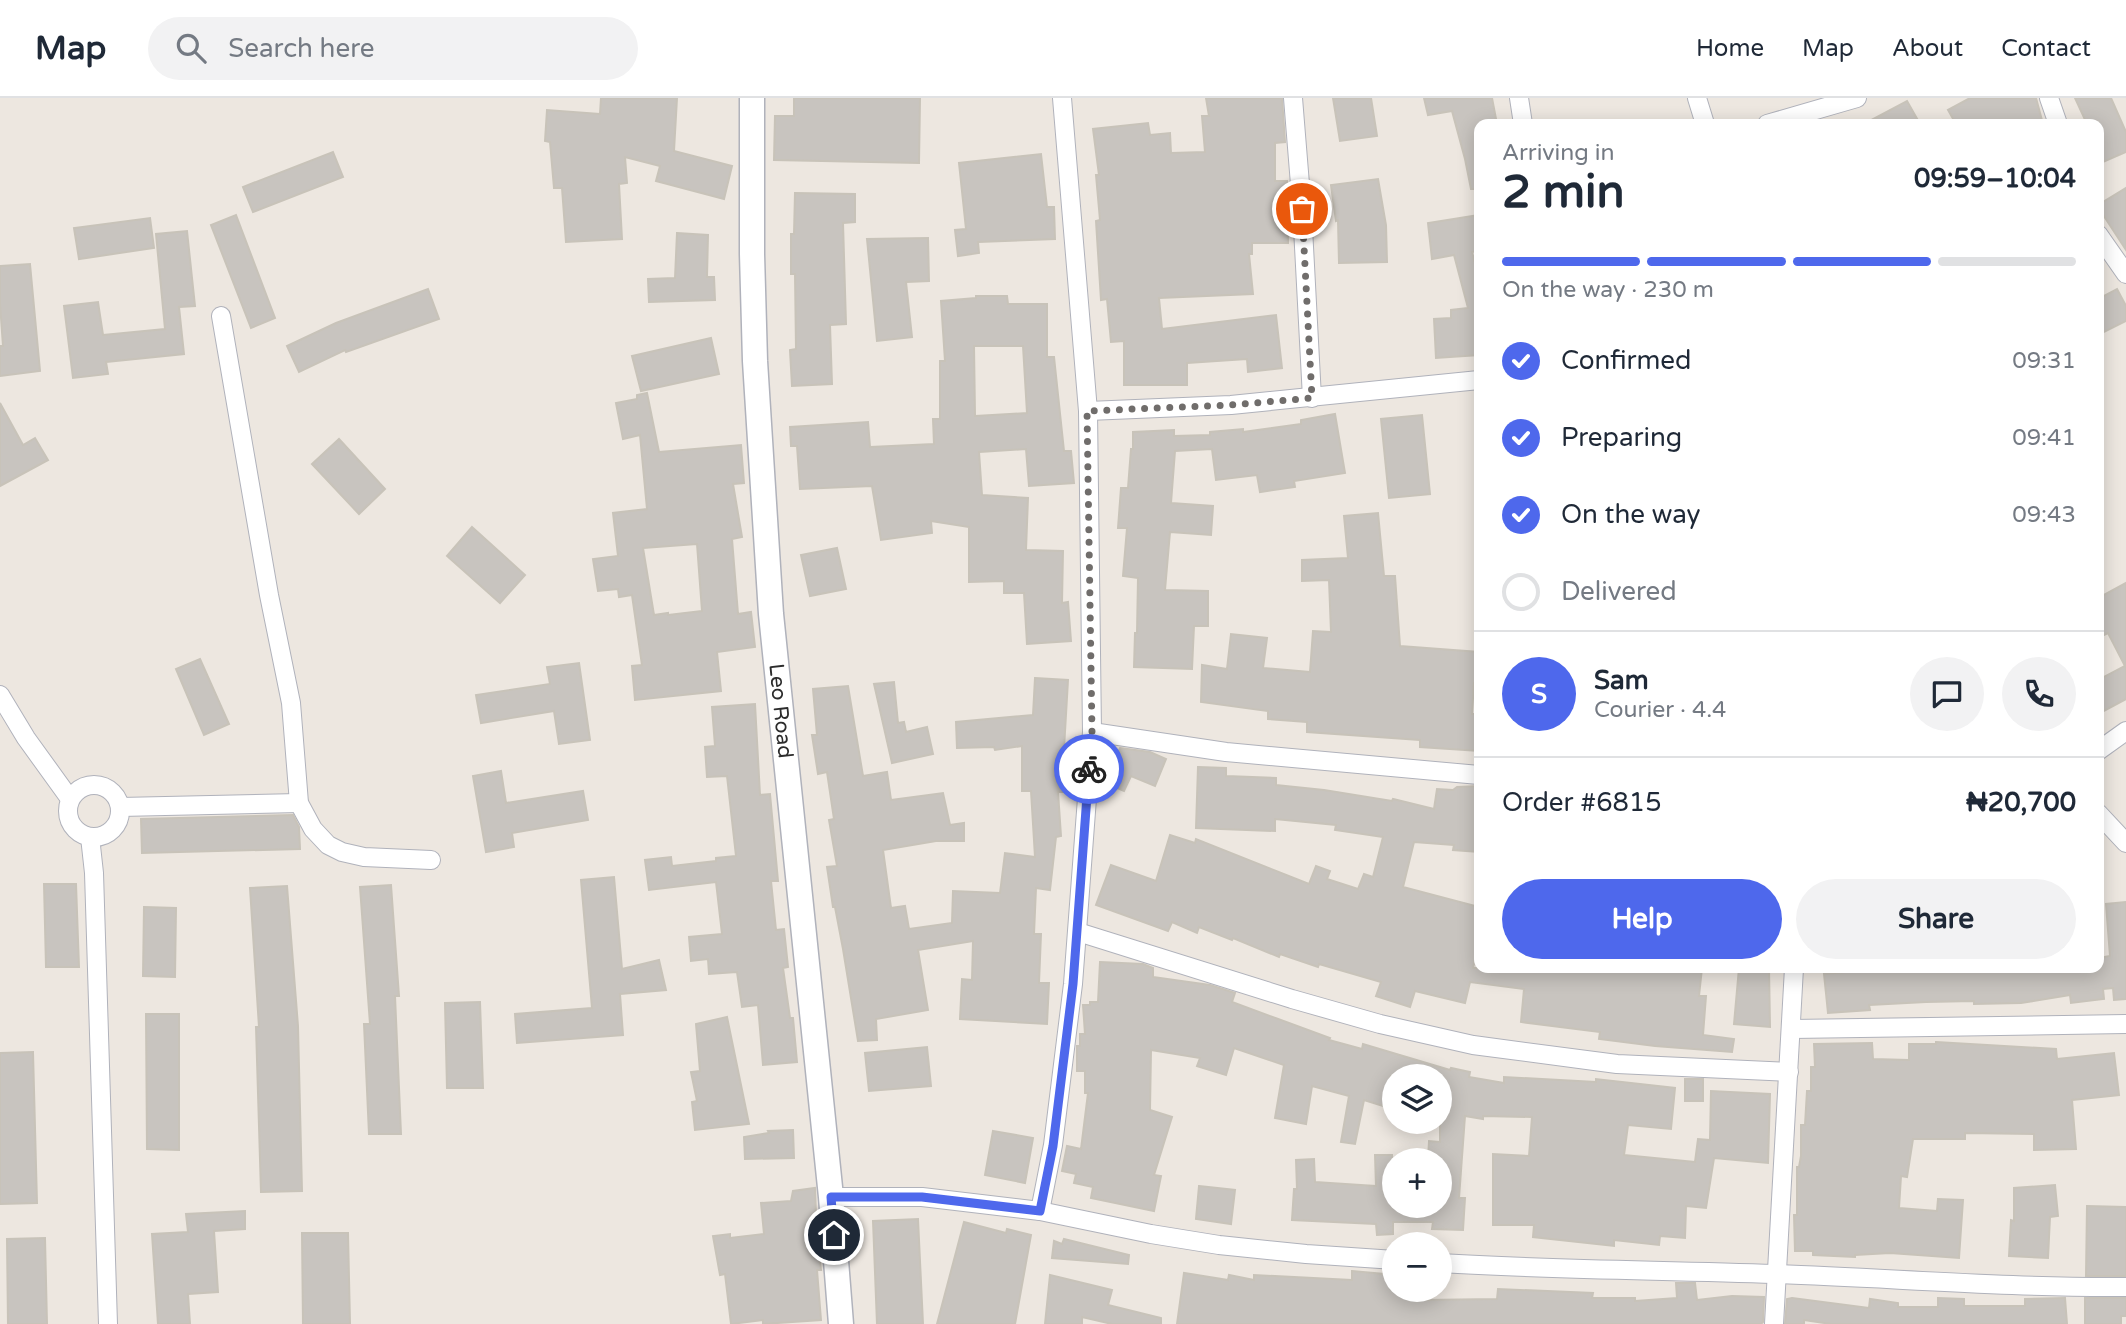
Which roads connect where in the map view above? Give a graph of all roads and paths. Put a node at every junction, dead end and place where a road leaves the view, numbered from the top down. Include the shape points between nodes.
1 (752, 98) edge
2 (1062, 98) edge
3 (1293, 98) edge
4 (1519, 98) edge
5 (1697, 98) edge
6 (1857, 98) edge
7 (2049, 98) edge
8 (1522, 119) edge
9 (1703, 119) edge
10 (1784, 119) edge
11 (2056, 119) edge
12 (2104, 243) edge
13 (2126, 274) edge
14 (221, 316) dead end
15 (1474, 381) edge
16 (1312, 398) junction
17 (1087, 411) junction
18 (0, 695) edge
19 (1092, 732) junction
20 (2126, 732) edge
21 (2104, 747) edge
22 (1474, 775) edge
23 (71, 799) junction
24 (299, 803) junction
25 (120, 807) junction
26 (2104, 819) edge
27 (90, 837) junction
28 (2126, 843) edge
29 (431, 860) dead end
30 (1078, 932) junction
31 (1794, 973) edge
32 (2126, 1024) edge
33 (1792, 1029) junction
34 (1789, 1072) junction
35 (831, 1197) junction
36 (1040, 1211) junction
37 (1382, 1259) edge
38 (1452, 1264) edge
39 (1778, 1274) junction
40 (2126, 1287) edge
41 (107, 1324) edge
42 (841, 1324) edge
43 (1774, 1324) edge

1 - 35 street, Leo Road via 755,361 771,614
2 - 17 street
3 - 16 street
4 - 8 street
5 - 9 street
6 - 10 street
7 - 11 street
12 - 13 street
14 - 24 street via 291,703
15 - 16 street
16 - 17 street
17 - 19 street
18 - 23 street
19 - 22 street via 1226,752
19 - 30 street
20 - 21 street
23 - 25 street via 82,788 98,785 112,792
23 - 27 street via 71,823
24 - 25 street
24 - 29 street via 320,837 342,852
25 - 27 street via 113,829
26 - 28 street
27 - 41 street
30 - 34 street via 1292,999 1473,1045 1617,1064
30 - 36 street via 1053,1146
31 - 33 street
32 - 33 street
33 - 34 street
34 - 39 street
35 - 36 street via 922,1197
35 - 42 street, Leo Road
36 - 37 street via 1219,1245
38 - 39 street
39 - 40 street
39 - 43 street

